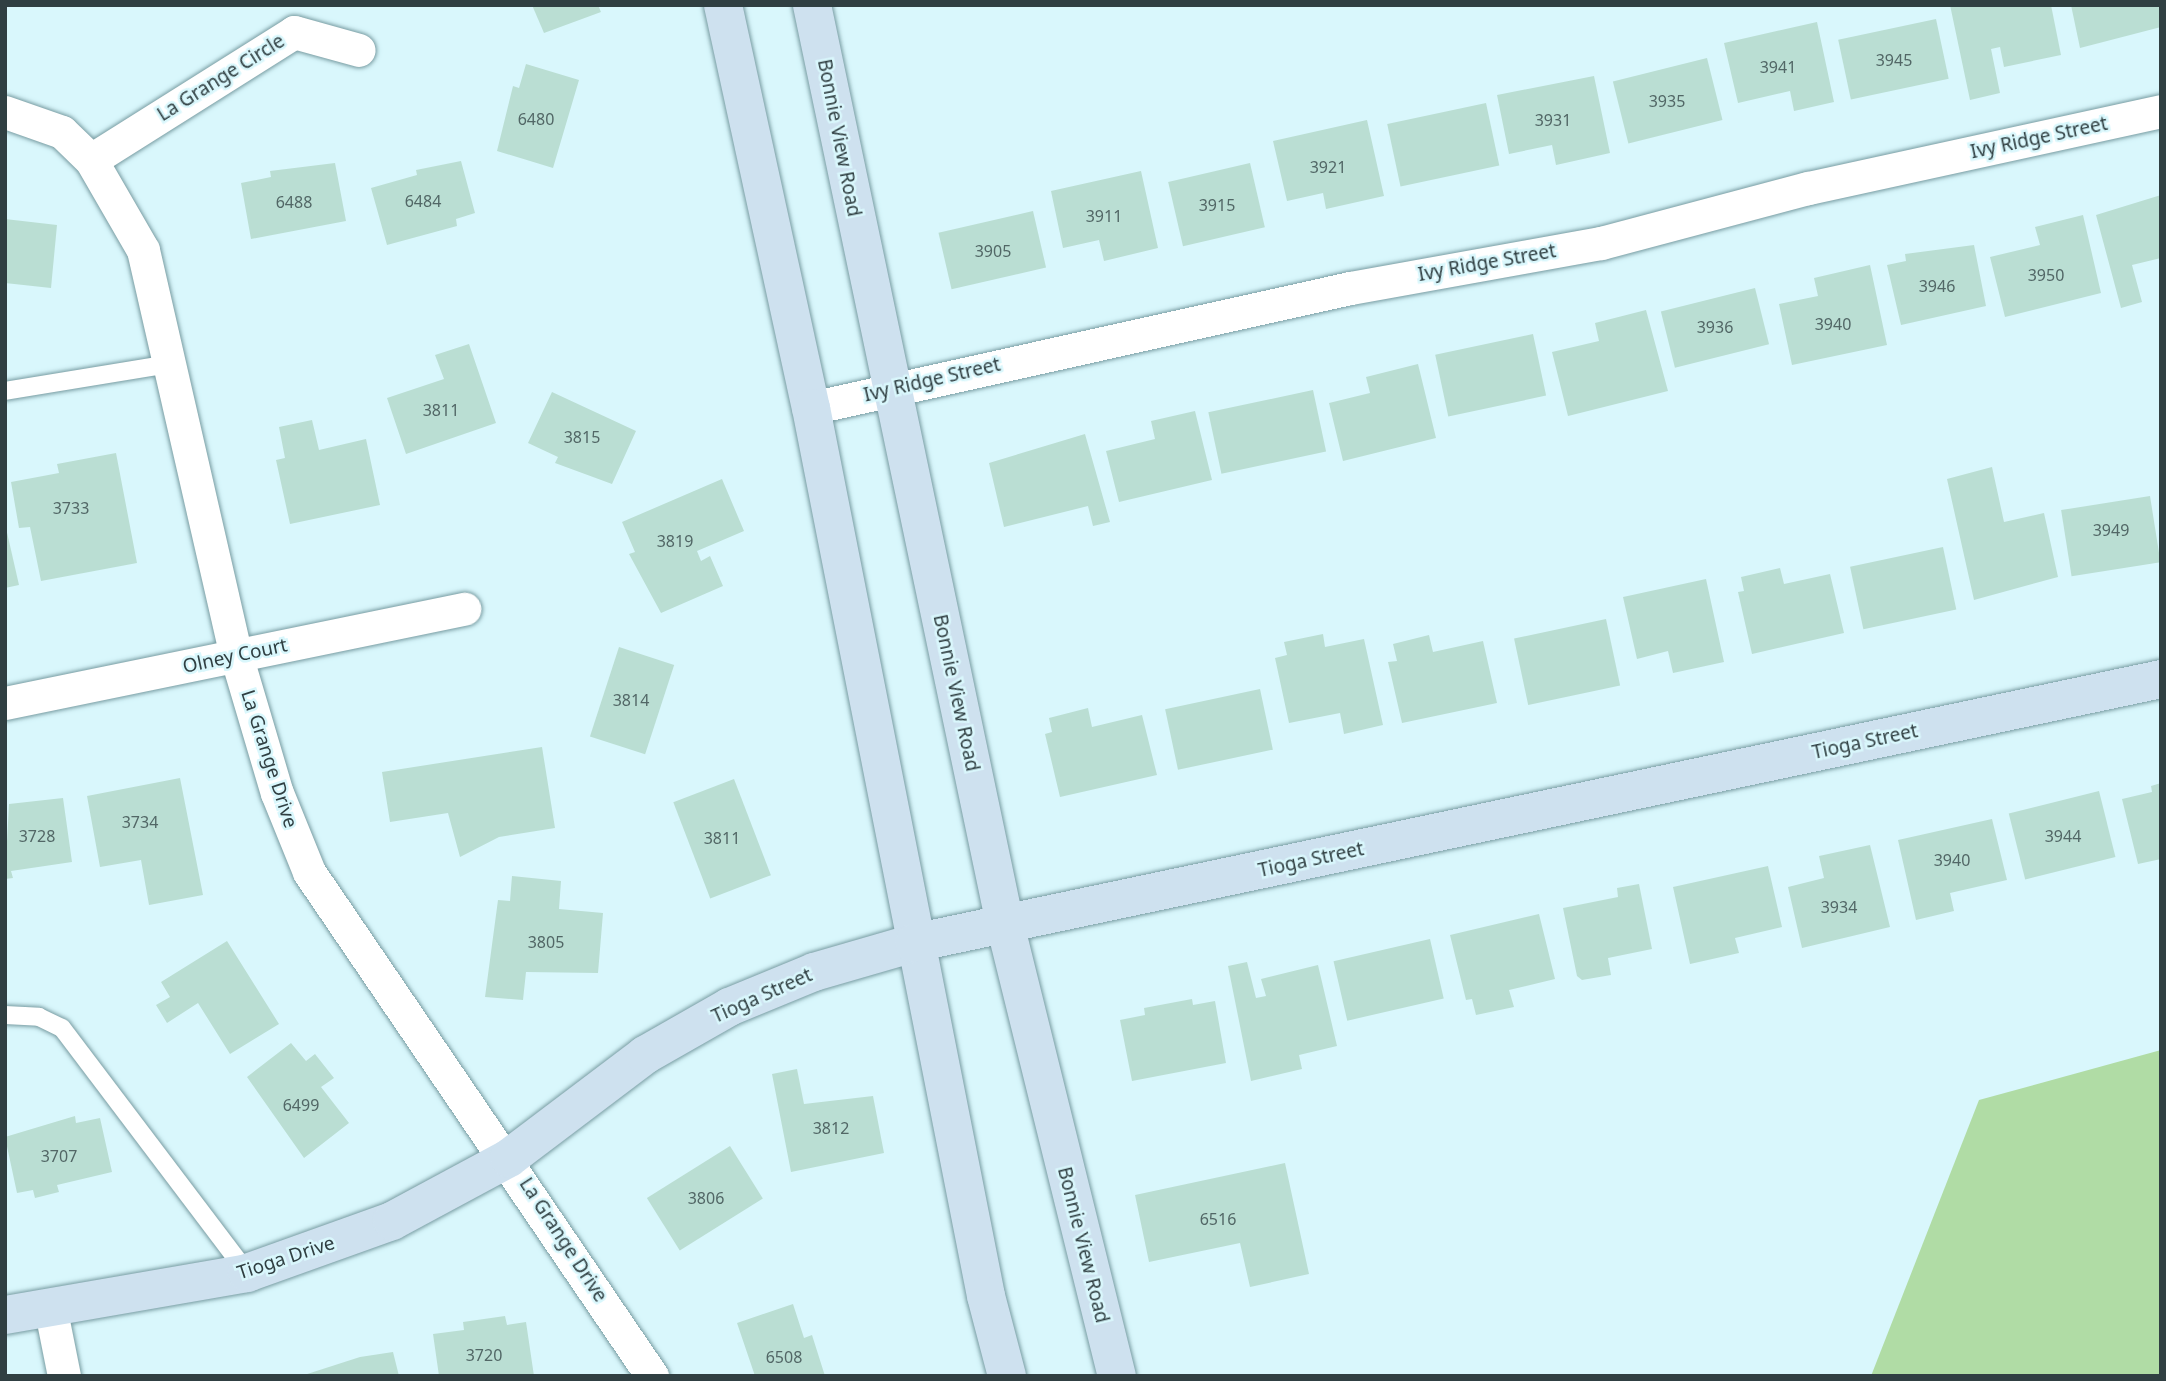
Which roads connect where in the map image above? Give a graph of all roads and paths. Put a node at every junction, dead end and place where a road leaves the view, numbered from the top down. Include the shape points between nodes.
1 (723, 5) edge
2 (812, 5) edge
3 (359, 50) dead end
4 (2161, 111) edge
5 (5, 112) edge
6 (91, 160) junction
7 (169, 364) junction
8 (890, 388) junction
9 (5, 391) edge
10 (811, 408) junction
11 (464, 609) dead end
12 (236, 655) junction
13 (2161, 679) edge
14 (5, 703) edge
15 (1005, 924) junction
16 (914, 943) junction
17 (5, 1015) edge
18 (509, 1158) junction
19 (247, 1273) junction
20 (50, 1306) junction
21 (5, 1315) edge
22 (64, 1376) edge
23 (652, 1376) edge
24 (1007, 1376) edge
25 (1117, 1376) edge

1 - 10 main road
2 - 8 main road, Bonnie View Road
3 - 6 street, La Grange Circle via 294,32
4 - 8 street, Ivy Ridge Street via 1808,188 1601,243 1350,288
5 - 6 street, La Grange Drive via 62,132
6 - 7 street, La Grange Drive via 143,250
7 - 9 lane
7 - 12 street, La Grange Drive
8 - 10 street, Ivy Ridge Street
8 - 15 main road, Bonnie View Road
10 - 16 main road
11 - 12 street, Olney Court
12 - 14 street, Olney Court
12 - 18 street, La Grange Drive via 277,793 309,872
13 - 15 main road, Tioga Street
15 - 16 main road, Tioga Street
15 - 25 main road, Bonnie View Road
16 - 18 main road, Tioga Street via 803,976 729,1007 645,1055
16 - 24 main road
17 - 19 lane via 39,1017 69,1036
18 - 19 main road, Tioga Drive via 392,1221
18 - 23 street, La Grange Drive
19 - 20 main road, Tioga Drive
20 - 21 main road, Tioga Drive
20 - 22 street

